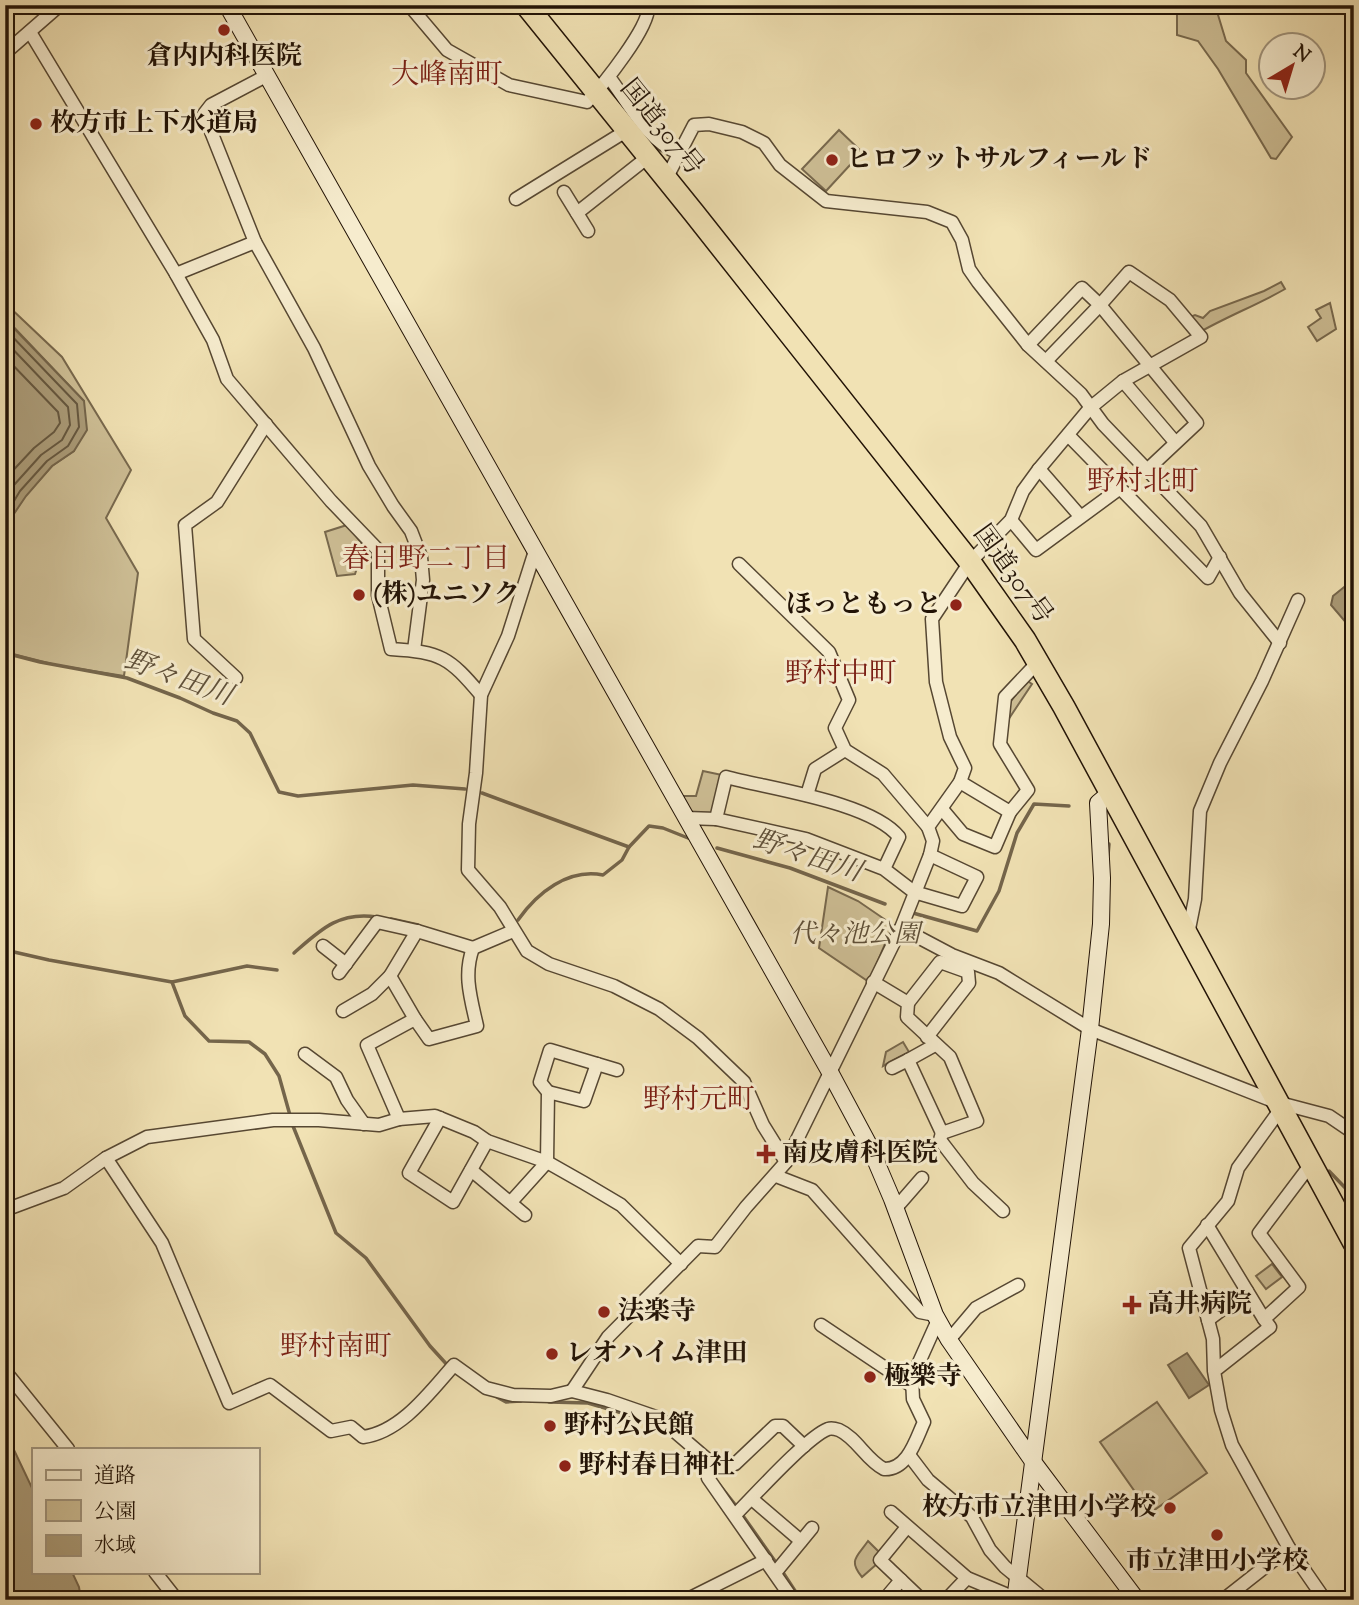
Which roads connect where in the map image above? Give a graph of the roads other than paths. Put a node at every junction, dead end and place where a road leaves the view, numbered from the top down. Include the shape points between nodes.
1 (60, 5) edge
2 (227, 5) edge
3 (409, 5) edge
4 (526, 5) edge
5 (648, 5) edge
6 (30, 32) junction
7 (5, 53) edge
8 (266, 76) junction
9 (602, 84) junction
10 (626, 131) junction
11 (679, 153) junction
12 (648, 157) junction
13 (666, 179) junction
14 (564, 192) dead end
15 (516, 199) dead end
16 (577, 213) junction
17 (588, 231) dead end
18 (255, 242) junction
19 (176, 274) junction
20 (1100, 305) junction
21 (1028, 345) junction
22 (1046, 361) junction
23 (1150, 367) junction
24 (1123, 381) junction
25 (1090, 408) junction
26 (266, 424) junction
27 (1068, 435) junction
28 (1175, 442) junction
29 (1039, 468) junction
30 (1147, 469) junction
31 (1119, 489) junction
32 (1080, 516) junction
33 (1011, 520) junction
34 (535, 551) junction
35 (1220, 556) junction
36 (970, 562) junction
37 (739, 564) dead end
38 (1298, 600) dead end
39 (1280, 643) junction
40 (414, 650) junction
41 (1038, 662) junction
42 (236, 678) dead end
43 (481, 695) junction
44 (845, 750) junction
45 (960, 782) junction
46 (1110, 793) junction
47 (807, 795) junction
48 (942, 809) junction
49 (1010, 812) junction
50 (686, 818) junction
51 (716, 819) junction
52 (929, 827) junction
53 (930, 855) junction
54 (884, 869) junction
55 (914, 892) junction
56 (901, 928) junction
57 (417, 931) junction
58 (513, 931) junction
59 (1188, 935) junction
60 (323, 946) dead end
61 (473, 948) junction
62 (390, 976) junction
63 (873, 982) junction
64 (908, 1003) junction
65 (343, 1011) dead end
66 (415, 1019) junction
67 (1090, 1029) junction
68 (931, 1041) junction
69 (305, 1054) dead end
70 (908, 1060) junction
71 (597, 1064) junction
72 (892, 1068) dead end
73 (617, 1070) dead end
74 (831, 1074) junction
75 (548, 1092) junction
76 (1275, 1113) junction
77 (440, 1118) junction
78 (399, 1119) junction
79 (364, 1124) junction
80 (942, 1133) junction
81 (1354, 1133) edge
82 (488, 1141) junction
83 (106, 1158) junction
84 (1309, 1161) junction
85 (547, 1162) junction
86 (786, 1162) junction
87 (471, 1170) junction
88 (776, 1176) junction
89 (922, 1178) dead end
90 (511, 1202) junction
91 (895, 1209) junction
92 (5, 1210) edge
93 (1003, 1211) dead end
94 (526, 1214) dead end
95 (1207, 1225) junction
96 (1354, 1243) edge
97 (681, 1264) junction
98 (1018, 1285) dead end
99 (1247, 1291) junction
100 (937, 1318) junction
101 (1264, 1319) junction
102 (1208, 1320) junction
103 (821, 1325) dead end
104 (949, 1340) junction
105 (1218, 1368) dead end
106 (5, 1371) edge
107 (912, 1386) junction
108 (572, 1391) junction
109 (804, 1446) junction
110 (67, 1448) edge
111 (909, 1455) junction
112 (1034, 1464) junction
113 (712, 1471) junction
114 (752, 1499) junction
115 (738, 1512) junction
116 (891, 1512) dead end
117 (907, 1527) junction
118 (813, 1528) dead end
119 (801, 1541) junction
120 (1289, 1548) junction
121 (766, 1560) junction
122 (778, 1569) junction
123 (157, 1574) edge
124 (1018, 1577) junction
125 (967, 1578) junction
126 (901, 1580) junction
127 (1015, 1599) edge
128 (177, 1600) edge
129 (686, 1600) edge
130 (793, 1600) edge
131 (884, 1600) edge
132 (922, 1600) edge
133 (946, 1600) edge
134 (1045, 1600) edge
135 (1137, 1600) edge
136 (1223, 1600) edge
137 (1325, 1600) edge

1 - 6 street
2 - 8 street
3 - 9 street via 447,50 509,85 587,102
4 - 9 highway, 国道307号
5 - 9 street via 643,26
6 - 7 street
6 - 19 street
8 - 18 street via 211,105 204,114
8 - 34 street
9 - 10 highway, 国道307号
9 - 11 street via 648,131
10 - 12 highway, 国道307号
10 - 15 street
11 - 13 street
11 - 21 street via 694,125 724,127 764,143 780,165 826,201 927,212 952,222 969,269
12 - 13 highway, 国道307号
12 - 16 street
13 - 36 highway, 国道307号
14 - 16 street
16 - 17 street
18 - 19 street
18 - 40 street via 314,348 369,466 411,531 421,557 423,580
19 - 26 street via 213,340 227,379
20 - 21 street via 1082,288
20 - 22 street
20 - 23 street
20 - 23 street via 1129,272 1170,300 1200,337
21 - 22 street
22 - 25 street
23 - 24 street
23 - 28 street via 1197,423
24 - 25 street
24 - 28 street
25 - 27 street
25 - 30 street
26 - 40 street via 378,550 378,595 391,649
26 - 42 street via 217,502 185,525 194,639
27 - 29 street
27 - 31 street
28 - 30 street
29 - 32 street
29 - 33 street
30 - 35 street via 1200,526
31 - 32 street
31 - 35 street via 1208,578
32 - 33 street via 1036,550
33 - 36 street
34 - 43 street via 508,636
34 - 50 street
35 - 39 street via 1240,593
36 - 41 highway, 国道307号
36 - 45 street via 932,619 936,682 950,737 965,768
37 - 44 street via 829,653 849,700 835,728
38 - 39 street
39 - 59 street via 1200,811
40 - 43 street via 440,656
41 - 46 highway, 国道307号
41 - 49 street via 1005,697 1000,744 1028,790
43 - 58 street via 468,870 500,906
44 - 47 street via 815,769
44 - 52 street via 883,774
45 - 48 street
45 - 49 street
46 - 59 highway, 国道307号
46 - 67 street via 1098,803 1101,924
47 - 51 street via 726,777
47 - 54 street via 846,806 891,828 899,837
48 - 49 street via 963,834 995,847
48 - 52 street
50 - 51 street
50 - 74 street
51 - 54 street via 806,839
52 - 53 street
53 - 55 street
53 - 55 street via 977,877 962,906
54 - 55 street
55 - 56 street
56 - 63 street
56 - 67 street via 999,973
57 - 60 street via 377,922 343,969
57 - 61 street
57 - 62 street
58 - 61 street
58 - 86 street via 527,951 546,962 614,986 659,1009 698,1038 744,1082
59 - 76 highway, 国道307号
61 - 66 street via 467,982 477,1026 429,1039
62 - 65 street via 372,995
62 - 66 street
63 - 64 street
63 - 74 street
64 - 68 street via 907,1017
64 - 68 street via 940,962 968,972 970,983
66 - 78 street via 367,1045
67 - 76 street
67 - 112 street
68 - 70 street
68 - 80 street via 950,1056 977,1121
69 - 79 street via 336,1077
70 - 72 street
70 - 80 street
71 - 73 street
71 - 75 street via 584,1101
71 - 75 street via 550,1050 540,1082
74 - 86 street
74 - 91 street via 869,1145
75 - 85 street
76 - 81 street via 1329,1116
76 - 84 highway, 国道307号
76 - 95 street via 1238,1168 1227,1201
77 - 78 street
77 - 82 street
77 - 87 street via 409,1173 453,1202
78 - 79 street
79 - 83 street via 290,1120 146,1138
80 - 93 street via 940,1140 973,1183
82 - 85 street
82 - 87 street
83 - 92 street via 64,1188
83 - 108 street via 162,1243 229,1402 271,1385 331,1430 351,1427 363,1437 394,1425 451,1368 486,1388 513,1395 551,1396
84 - 96 highway, 国道307号
84 - 101 street via 1259,1233 1299,1287
85 - 90 street
85 - 97 street via 621,1205
86 - 88 street
87 - 90 street
88 - 97 street via 715,1247 698,1246
88 - 100 street via 812,1190 920,1312
89 - 91 street
90 - 94 street
91 - 100 street
95 - 99 street
95 - 102 street via 1189,1248
97 - 108 street via 608,1337
98 - 104 street via 976,1308
99 - 101 street
99 - 102 street
100 - 104 street
100 - 107 street
101 - 105 street via 1270,1327
102 - 120 street via 1214,1371 1232,1445
103 - 107 street
104 - 112 street
106 - 110 street
107 - 111 street via 924,1422
108 - 113 street via 659,1418
109 - 111 street via 832,1428 847,1435 884,1469
109 - 113 street via 783,1426 775,1426 735,1464
109 - 114 street
111 - 124 street via 928,1480 972,1517 990,1550
112 - 124 street
112 - 135 street
113 - 115 street via 708,1478
114 - 115 street
114 - 119 street
115 - 121 street
116 - 117 street
117 - 125 street
117 - 126 street via 880,1560
118 - 119 street
119 - 122 street
120 - 136 street
120 - 137 street
121 - 122 street
121 - 129 street
122 - 130 street
123 - 128 street
124 - 127 street
124 - 134 street
125 - 127 street
125 - 133 street
126 - 131 street
126 - 132 street

